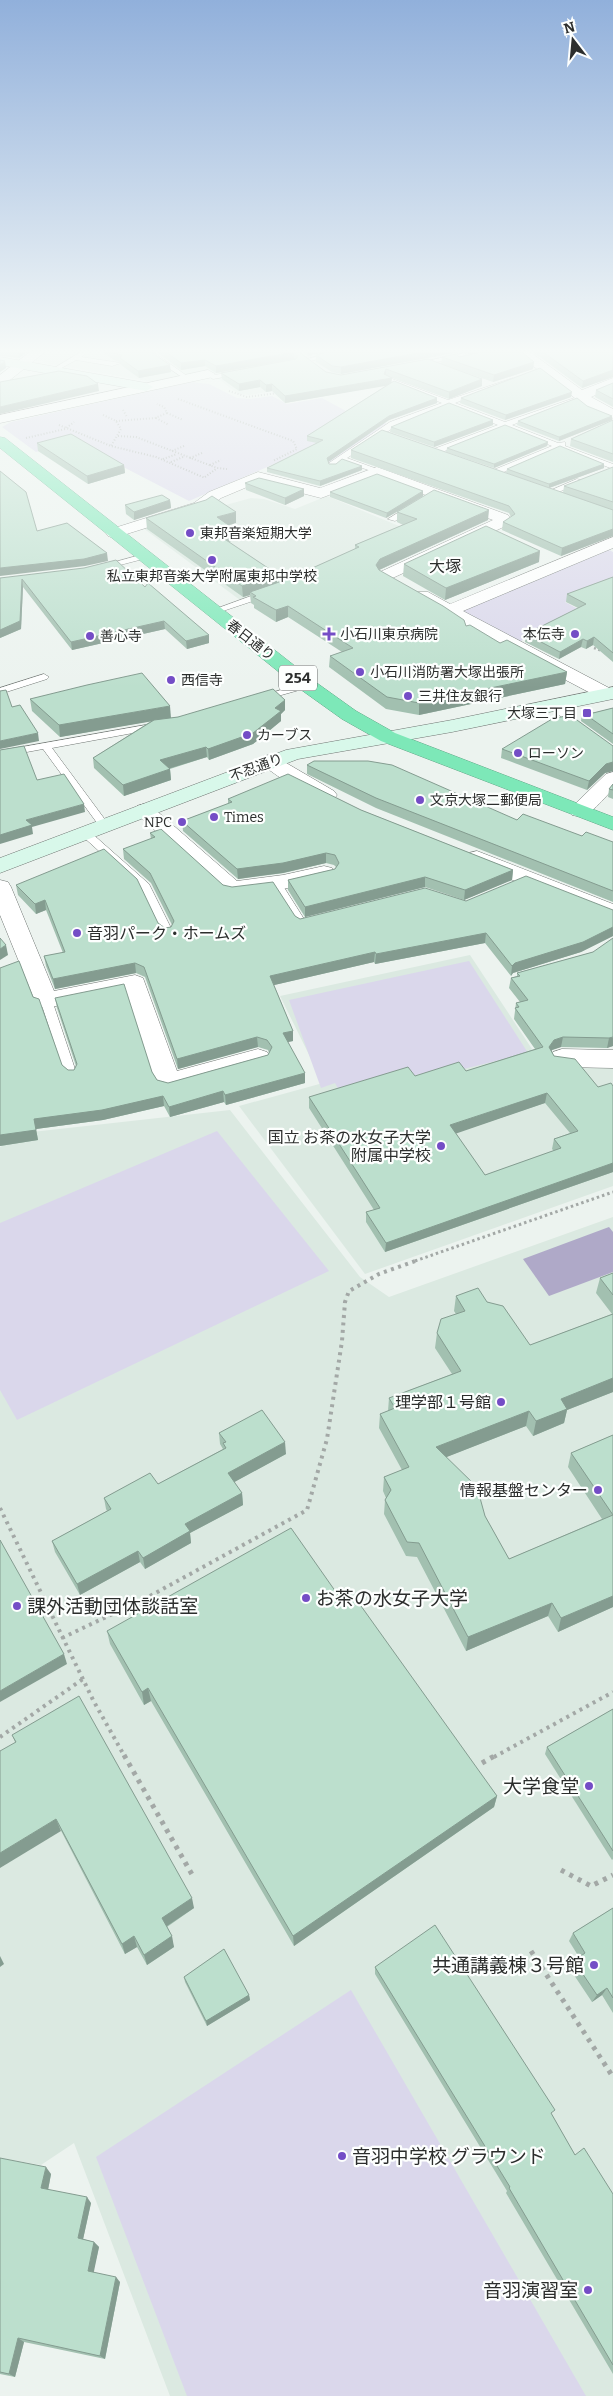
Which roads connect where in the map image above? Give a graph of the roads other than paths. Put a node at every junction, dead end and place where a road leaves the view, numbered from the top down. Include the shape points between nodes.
1 (28, 464) edge
2 (355, 464) edge
3 (516, 464) edge
4 (613, 468) edge
5 (485, 470) edge
6 (377, 472) junction
7 (494, 473) junction
8 (602, 473) edge
9 (510, 478) edge
10 (586, 479) edge
11 (560, 495) edge
12 (429, 498) junction
13 (392, 519) edge
14 (487, 531) junction
15 (114, 533) junction
16 (503, 538) edge
17 (613, 542) edge
18 (144, 556) junction
19 (544, 556) dead end
20 (561, 564) junction
21 (92, 569) edge
22 (274, 592) edge
23 (214, 611) junction
24 (448, 611) junction
25 (44, 677) dead end
26 (307, 685) junction
27 (0, 691) edge
28 (610, 693) edge
29 (245, 702) edge
30 (552, 705) junction
31 (170, 723) edge
32 (592, 735) edge
33 (388, 737) junction
34 (46, 746) junction
35 (0, 754) edge
36 (269, 761) junction
37 (613, 778) edge
38 (342, 802) edge
39 (144, 810) junction
40 (579, 811) junction
41 (613, 824) edge
42 (94, 828) junction
43 (458, 850) edge
44 (0, 866) edge
45 (326, 872) edge
46 (276, 883) junction
47 (0, 887) edge
48 (613, 912) edge
49 (320, 918) edge
50 (167, 932) edge
51 (30, 957) junction
52 (8, 967) edge
53 (46, 1000) junction
54 (258, 1058) edge
55 (562, 1058) edge
56 (613, 1059) edge
57 (71, 1075) edge

1 - 15 highway, 春日通り / 254
2 - 6 lane
3 - 7 lane
4 - 8 lane
5 - 7 lane
6 - 12 street
6 - 15 street via 321,492 258,477 215,495 200,506
7 - 9 lane
10 - 11 lane via 547,491
12 - 13 lane
12 - 14 street via 502,518 504,521
14 - 16 street
14 - 24 street via 386,576
15 - 18 highway, 春日通り / 254
17 - 20 street
18 - 21 lane
18 - 23 highway, 春日通り / 254
19 - 20 street
20 - 24 street
22 - 23 lane
23 - 26 highway, 春日通り / 254
24 - 28 street
25 - 27 lane
26 - 29 lane
26 - 33 highway, 春日通り / 254 via 349,715
28 - 30 main road, 不忍通り
30 - 32 lane
30 - 33 main road, 不忍通り
31 - 34 lane
33 - 36 main road, 不忍通り via 315,749
33 - 40 highway, 春日通り / 254
34 - 35 lane
34 - 42 lane
36 - 38 street
36 - 39 main road, 不忍通り
37 - 40 street
39 - 42 main road, 不忍通り
39 - 46 street via 232,888
40 - 41 highway, 春日通り / 254
42 - 44 main road, 不忍通り
42 - 50 lane via 145,886
43 - 48 street via 522,882
45 - 46 street
46 - 49 lane via 301,923
47 - 51 street
51 - 52 street
51 - 53 street
53 - 54 street via 135,983 168,1082
53 - 57 lane
55 - 56 street

